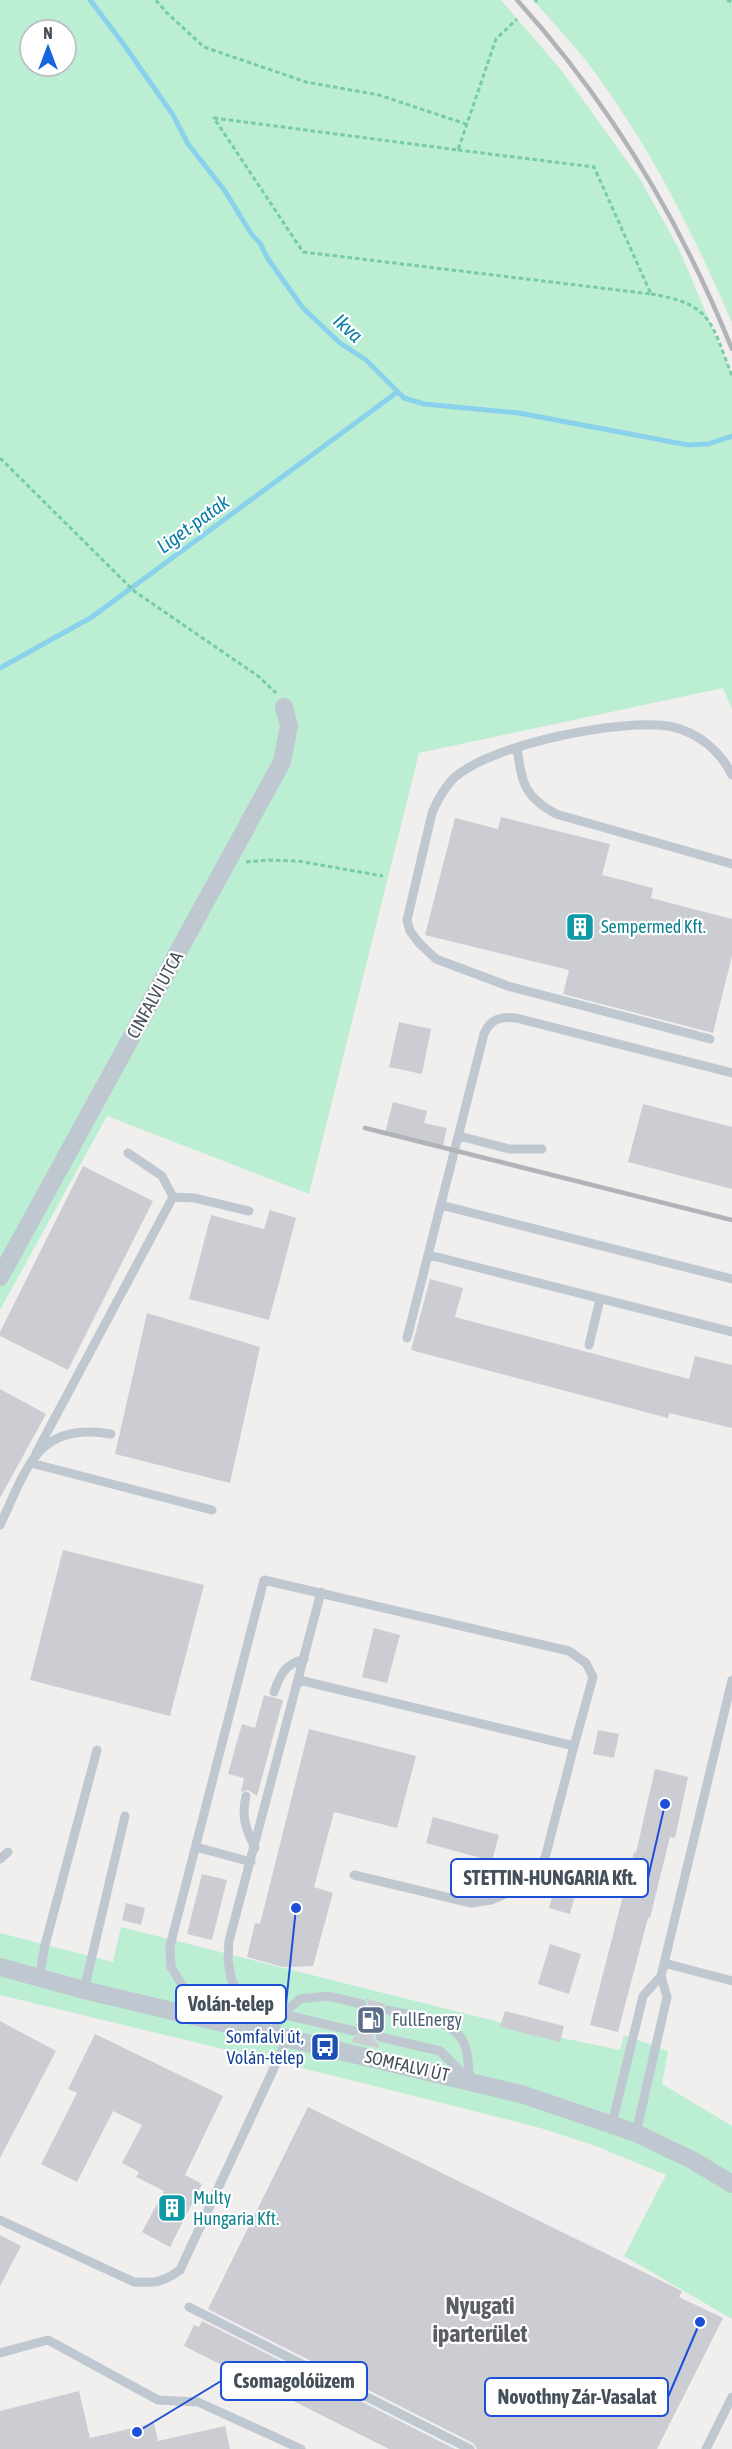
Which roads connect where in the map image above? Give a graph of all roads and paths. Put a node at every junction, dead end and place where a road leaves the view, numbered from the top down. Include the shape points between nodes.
1 (156, 0) edge
2 (727, 0) edge
3 (732, 2) edge
4 (517, 19) dead end
5 (466, 124) junction
6 (458, 150) junction
7 (651, 294) junction
8 (732, 376) edge
9 (0, 458) edge
10 (284, 707) joint
11 (517, 748) junction
12 (732, 775) edge
13 (230, 857) junction
14 (732, 864) edge
15 (383, 876) dead end
16 (710, 1039) dead end
17 (732, 1073) edge
18 (459, 1136) junction
19 (542, 1149) dead end
20 (128, 1154) dead end
21 (173, 1197) junction
22 (441, 1205) junction
23 (249, 1211) dead end
24 (429, 1255) junction
25 (0, 1277) edge
26 (732, 1279) edge
27 (600, 1299) junction
28 (732, 1332) edge
29 (407, 1338) dead end
30 (589, 1345) dead end
31 (111, 1434) dead end
32 (36, 1453) junction
33 (31, 1462) junction
34 (212, 1510) dead end
35 (0, 1525) edge
36 (321, 1593) junction
37 (304, 1659) junction
38 (299, 1680) junction
39 (732, 1680) edge
40 (274, 1692) dead end
41 (574, 1746) junction
42 (97, 1750) dead end
43 (246, 1796) dead end
44 (125, 1816) dead end
45 (196, 1847) junction
46 (255, 1848) junction
47 (8, 1852) dead end
48 (0, 1859) edge
49 (251, 1862) junction
50 (354, 1875) dead end
51 (664, 1963) junction
52 (0, 1967) edge
53 (661, 1976) junction
54 (39, 1978) junction
55 (732, 1981) edge
56 (84, 1990) junction
57 (362, 2004) dead end
58 (388, 2010) dead end
59 (282, 2014) junction
60 (202, 2018) junction
61 (354, 2031) dead end
62 (280, 2036) junction
63 (380, 2037) dead end
64 (470, 2081) junction
65 (612, 2124) junction
66 (636, 2133) junction
67 (732, 2184) edge
68 (0, 2220) edge
69 (189, 2307) dead end
70 (0, 2353) edge
71 (732, 2397) edge
72 (301, 2449) edge
73 (470, 2449) edge
74 (706, 2449) edge

1 - 5 path via 204,47 306,82 379,95
2 - 3 path
4 - 5 path via 496,39
5 - 6 path
6 - 7 path via 594,167
6 - 7 path via 214,118 303,252
7 - 8 path via 684,301 708,317
9 - 10 path via 134,591 258,676 279,695
10 - 13 street, CINFALVI UTCA via 289,726 282,762
11 - 12 lane via 606,728 661,725 700,739 717,752
11 - 14 lane via 525,788 532,798 556,814
11 - 16 lane via 465,770 449,783 437,801 407,920 410,931 436,959 508,986
13 - 15 path via 249,863 298,861
13 - 25 street, CINFALVI UTCA
17 - 18 lane via 516,1018 499,1018 487,1026 484,1034
18 - 19 lane via 508,1149
18 - 22 lane
20 - 21 lane via 162,1176
21 - 23 lane via 195,1198
21 - 32 lane
22 - 24 lane
22 - 26 lane
24 - 27 lane
24 - 29 lane
27 - 28 lane
27 - 30 lane
31 - 32 lane via 93,1431 63,1435
32 - 33 lane
33 - 34 lane
33 - 35 lane
36 - 37 lane
36 - 41 lane via 569,1652 586,1663 593,1677
36 - 45 lane via 264,1580
37 - 38 lane
37 - 40 lane via 289,1664
38 - 41 lane
38 - 46 lane
39 - 51 lane
41 - 50 lane via 545,1858 532,1878 513,1891 471,1903
42 - 54 lane
43 - 46 lane via 244,1827
44 - 56 lane
45 - 49 lane
45 - 60 lane via 170,1946 171,1966
46 - 49 lane
47 - 48 lane
49 - 62 lane via 229,1941 231,1978 239,1997
51 - 53 lane
51 - 55 lane
52 - 54 street, SOMFALVI ÚT
53 - 65 lane via 643,1996
53 - 66 lane via 667,1997
54 - 56 street, SOMFALVI ÚT
56 - 60 street, SOMFALVI ÚT
57 - 59 lane via 328,1996 300,1999
58 - 64 lane via 436,2021 454,2030 465,2044
59 - 61 lane
59 - 62 lane
60 - 62 street, SOMFALVI ÚT
62 - 64 street, SOMFALVI ÚT
62 - 68 lane via 180,2270 171,2276 158,2284 134,2282
63 - 64 lane via 440,2051
64 - 65 street, SOMFALVI ÚT
65 - 66 street, SOMFALVI ÚT
66 - 67 street, SOMFALVI ÚT
69 - 73 lane
70 - 72 lane via 48,2340 158,2400 198,2402
71 - 74 lane

